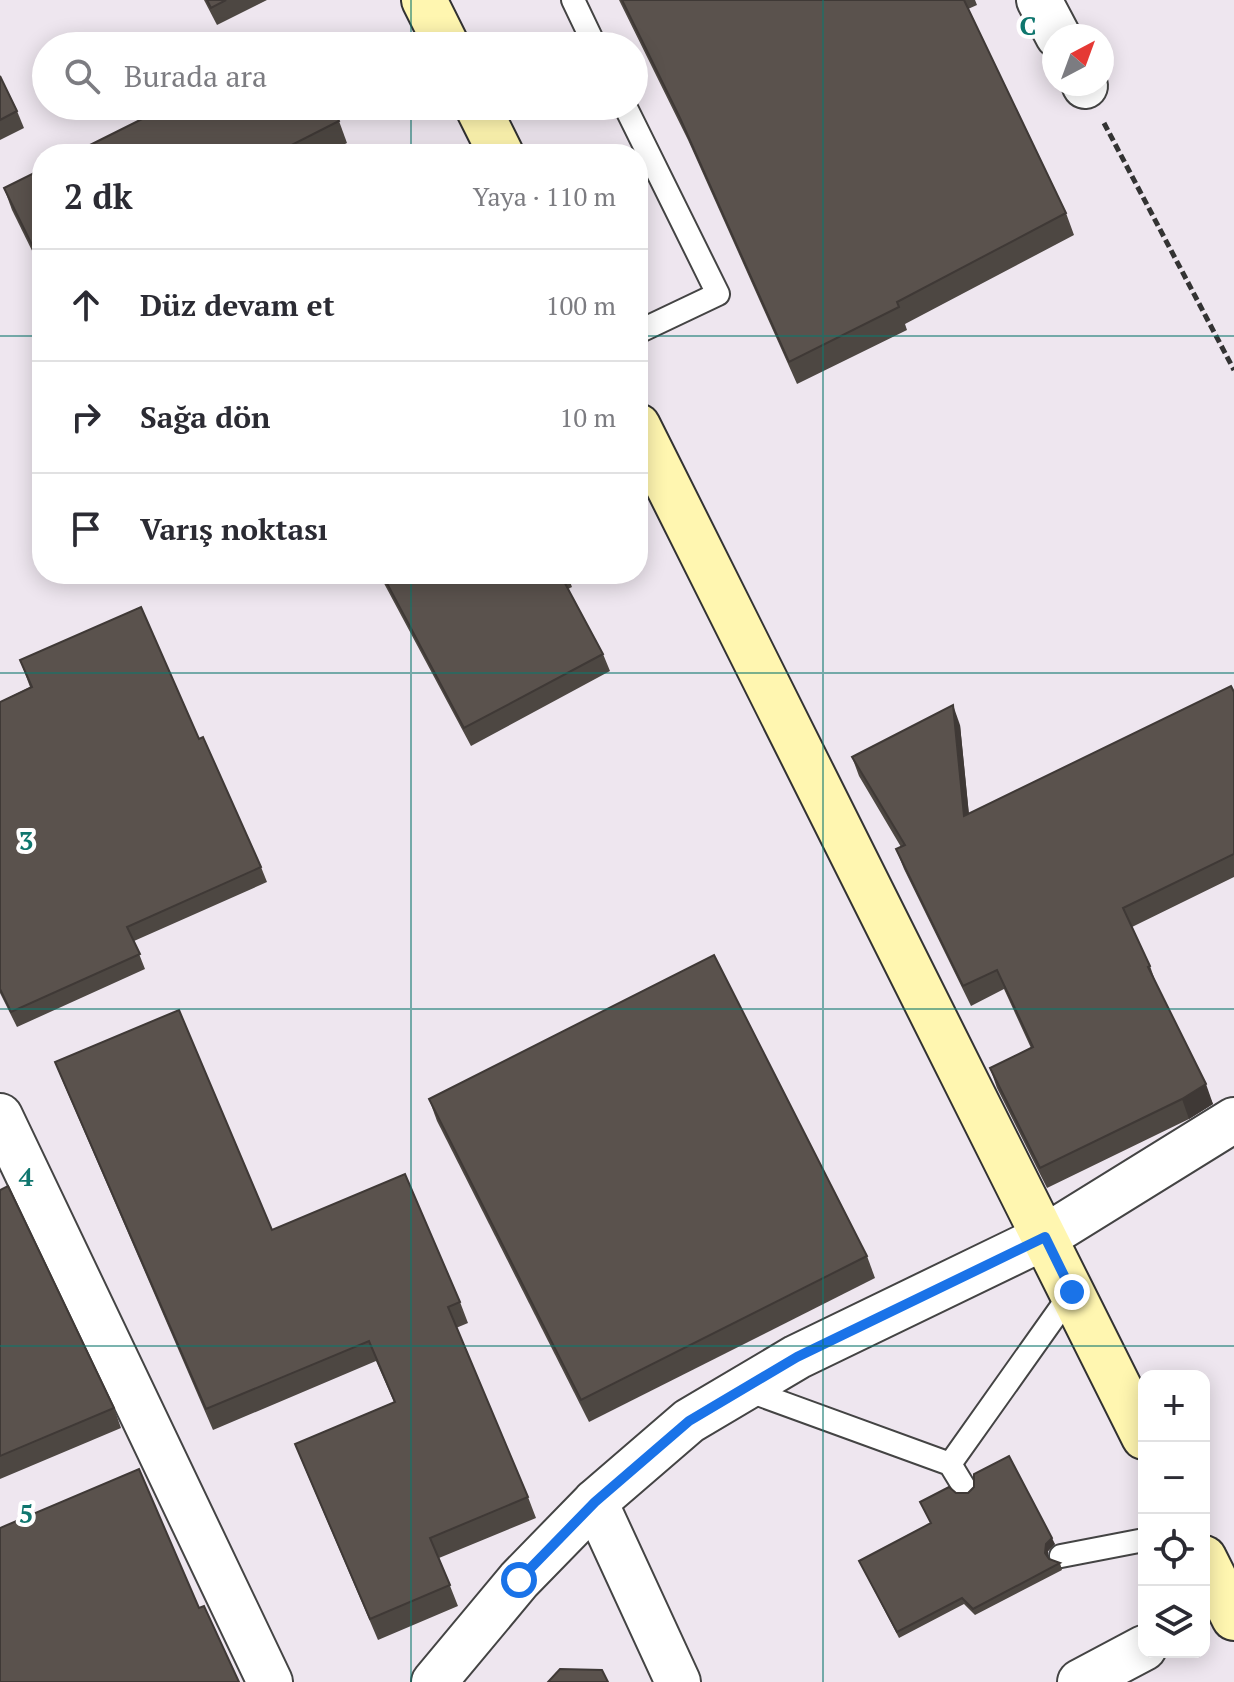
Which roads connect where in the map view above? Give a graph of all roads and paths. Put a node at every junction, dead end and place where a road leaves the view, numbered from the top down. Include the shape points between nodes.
1 (424, 0) edge
2 (573, 0) edge
3 (1039, 0) edge
4 (1052, 24) edge
5 (440, 32) edge
6 (588, 32) edge
7 (1090, 96) edge
8 (484, 120) edge
9 (632, 120) edge
10 (496, 144) edge
11 (644, 144) edge
12 (648, 152) edge
13 (648, 327) edge
14 (1234, 370) edge
15 (648, 446) edge
16 (0, 1116) edge
17 (1234, 1120) edge
18 (1045, 1237) junction
19 (1072, 1292) junction
20 (743, 1389) junction
21 (1138, 1425) edge
22 (950, 1464) junction
23 (964, 1487) dead end
24 (595, 1502) junction
25 (1138, 1541) edge
26 (1061, 1556) dead end
27 (1210, 1576) edge
28 (1222, 1613) edge
29 (1138, 1651) edge
30 (270, 1682) edge
31 (434, 1682) edge
32 (678, 1682) edge
33 (1080, 1682) edge

1 - 5 main road
2 - 6 lane
3 - 4 street
7 - 14 path
8 - 10 main road
9 - 11 lane
12 - 13 lane via 718,294
15 - 18 main road
16 - 30 street
17 - 18 street
18 - 19 main road
18 - 20 street via 797,1357
19 - 21 main road
19 - 22 lane
20 - 22 lane
20 - 24 street via 689,1421
22 - 23 lane
24 - 31 street via 519,1580
24 - 32 street
25 - 26 lane
27 - 28 main road
29 - 33 street

